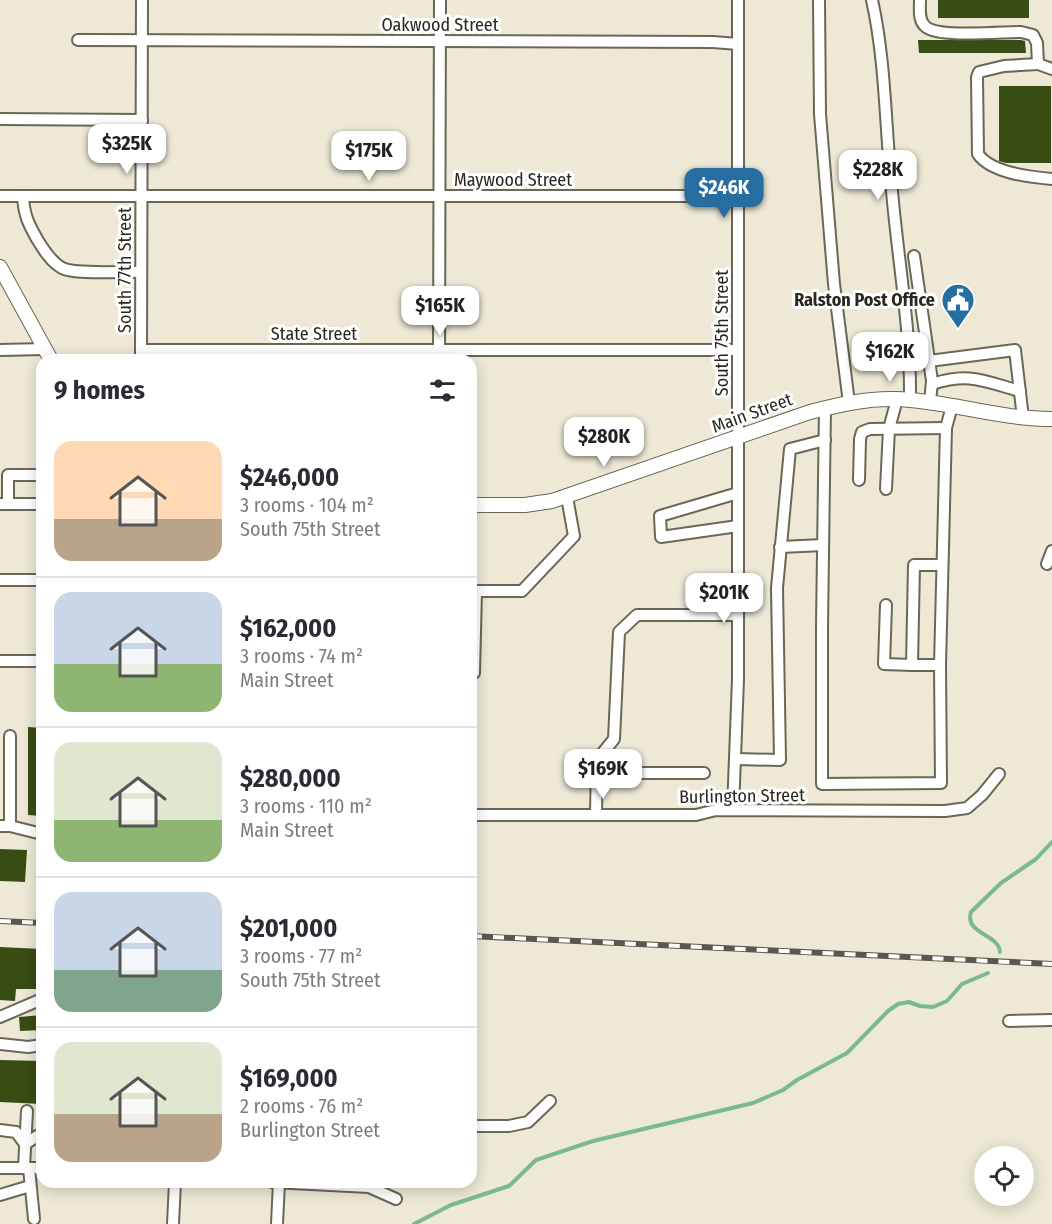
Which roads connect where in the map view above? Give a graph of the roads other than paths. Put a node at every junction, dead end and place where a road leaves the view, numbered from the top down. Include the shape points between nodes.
1 (142, 0) edge
2 (440, 0) edge
3 (738, 0) edge
4 (819, 0) edge
5 (873, 0) edge
6 (920, 0) edge
7 (78, 40) dead end
8 (142, 40) junction
9 (440, 41) junction
10 (738, 44) junction
11 (1038, 64) junction
12 (1052, 69) edge
13 (0, 119) edge
14 (142, 120) junction
15 (1052, 179) edge
16 (0, 196) edge
17 (23, 196) junction
18 (141, 196) junction
19 (440, 196) junction
20 (738, 196) junction
21 (914, 256) dead end
22 (1, 269) edge
23 (141, 272) junction
24 (0, 350) edge
25 (738, 350) junction
26 (38, 354) edge
27 (47, 354) edge
28 (141, 354) edge
29 (439, 354) edge
30 (477, 354) edge
31 (929, 361) junction
32 (932, 384) junction
33 (1020, 391) junction
34 (903, 400) junction
35 (930, 402) junction
36 (849, 403) junction
37 (952, 406) junction
38 (825, 408) junction
39 (1023, 418) junction
40 (1052, 419) edge
41 (946, 428) junction
42 (889, 429) junction
43 (738, 438) junction
44 (825, 440) junction
45 (36, 475) edge
46 (859, 480) dead end
47 (886, 489) dead end
48 (738, 493) junction
49 (567, 497) junction
50 (4, 504) edge
51 (36, 504) edge
52 (477, 505) edge
53 (738, 525) junction
54 (823, 545) junction
55 (780, 547) junction
56 (1052, 551) edge
57 (1047, 564) dead end
58 (942, 565) junction
59 (0, 580) edge
60 (36, 580) edge
61 (477, 591) edge
62 (886, 605) dead end
63 (738, 615) junction
64 (0, 661) edge
65 (36, 661) edge
66 (912, 665) junction
67 (940, 665) junction
68 (10, 736) dead end
69 (736, 759) junction
70 (597, 773) junction
71 (704, 773) dead end
72 (999, 774) dead end
73 (734, 810) junction
74 (596, 814) junction
75 (477, 815) edge
76 (5, 826) edge
77 (36, 833) edge
78 (36, 1002) edge
79 (0, 1017) edge
80 (1052, 1020) edge
81 (1009, 1021) dead end
82 (0, 1044) edge
83 (36, 1046) edge
84 (550, 1101) dead end
85 (27, 1112) dead end
86 (477, 1126) edge
87 (0, 1130) edge
88 (36, 1137) edge
89 (25, 1144) junction
90 (0, 1168) edge
91 (26, 1168) junction
92 (36, 1168) edge
93 (30, 1186) junction
94 (176, 1188) edge
95 (279, 1188) edge
96 (369, 1188) edge
97 (0, 1195) edge
98 (396, 1200) dead end
99 (34, 1219) dead end
100 (173, 1224) edge
101 (276, 1224) edge

1 - 8 street, South 77th Street
2 - 9 street
3 - 10 street, South 75th Street
4 - 36 street via 820,114 834,284
5 - 34 street via 881,46 890,176 911,360
6 - 11 street via 924,26 937,33 1033,35
7 - 8 street, Oakwood Street
8 - 9 street, Oakwood Street
8 - 14 street, South 77th Street
9 - 10 street, Oakwood Street
9 - 19 street
10 - 20 street, South 75th Street
11 - 12 street
11 - 15 street via 979,72 978,154 982,161 1021,176
13 - 14 street
14 - 18 street, South 77th Street
16 - 17 street, Maywood Street
17 - 18 street, Maywood Street
17 - 23 street via 28,222 59,266 70,271
18 - 19 street, Maywood Street
18 - 23 street, South 77th Street
19 - 20 street, Maywood Street
19 - 29 street
20 - 25 street, South 75th Street
21 - 31 street
22 - 27 main road
23 - 28 street, South 77th Street
24 - 26 street
25 - 30 street, State Street
25 - 43 street, South 75th Street
31 - 32 street
31 - 33 street via 1016,350
32 - 33 street via 953,377 971,377
32 - 35 street
33 - 39 street
34 - 35 main road, Main Street
34 - 36 main road, Main Street
34 - 42 street
35 - 37 main road, Main Street
36 - 38 main road, Main Street
37 - 39 main road, Main Street
37 - 41 street
38 - 43 main road, Main Street
38 - 44 street
39 - 40 main road, Main Street
41 - 42 street
41 - 58 street
42 - 46 street via 862,432
42 - 47 street
43 - 48 street, South 75th Street
43 - 49 main road, Main Street
44 - 54 street
44 - 55 street via 790,449
45 - 50 street via 8,475
48 - 53 street, South 75th Street
48 - 53 street via 660,516 662,537
49 - 52 main road, Main Street via 537,504
49 - 61 street via 574,536 522,591
50 - 51 street
53 - 63 street, South 75th Street
54 - 55 street
54 - 67 street via 822,784 941,783
55 - 69 street via 780,760
56 - 57 street
58 - 66 street via 914,565
58 - 67 street
59 - 60 street
62 - 66 street via 884,664
63 - 69 street, South 75th Street
63 - 70 street via 637,615 619,632 614,739 597,760
64 - 65 street
66 - 67 street
68 - 76 street
69 - 73 street, South 75th Street
70 - 71 street
70 - 74 street
72 - 73 street, Burlington Street via 967,808
73 - 74 street, Burlington Street
74 - 75 street, Burlington Street
76 - 77 street
78 - 79 street
80 - 81 street
82 - 83 street
84 - 86 street via 528,1122
85 - 89 street
87 - 89 street via 16,1132
88 - 89 street
89 - 91 street
90 - 91 street
91 - 92 street
91 - 93 street
93 - 97 street
93 - 99 street
94 - 100 street
95 - 101 street
96 - 98 street

